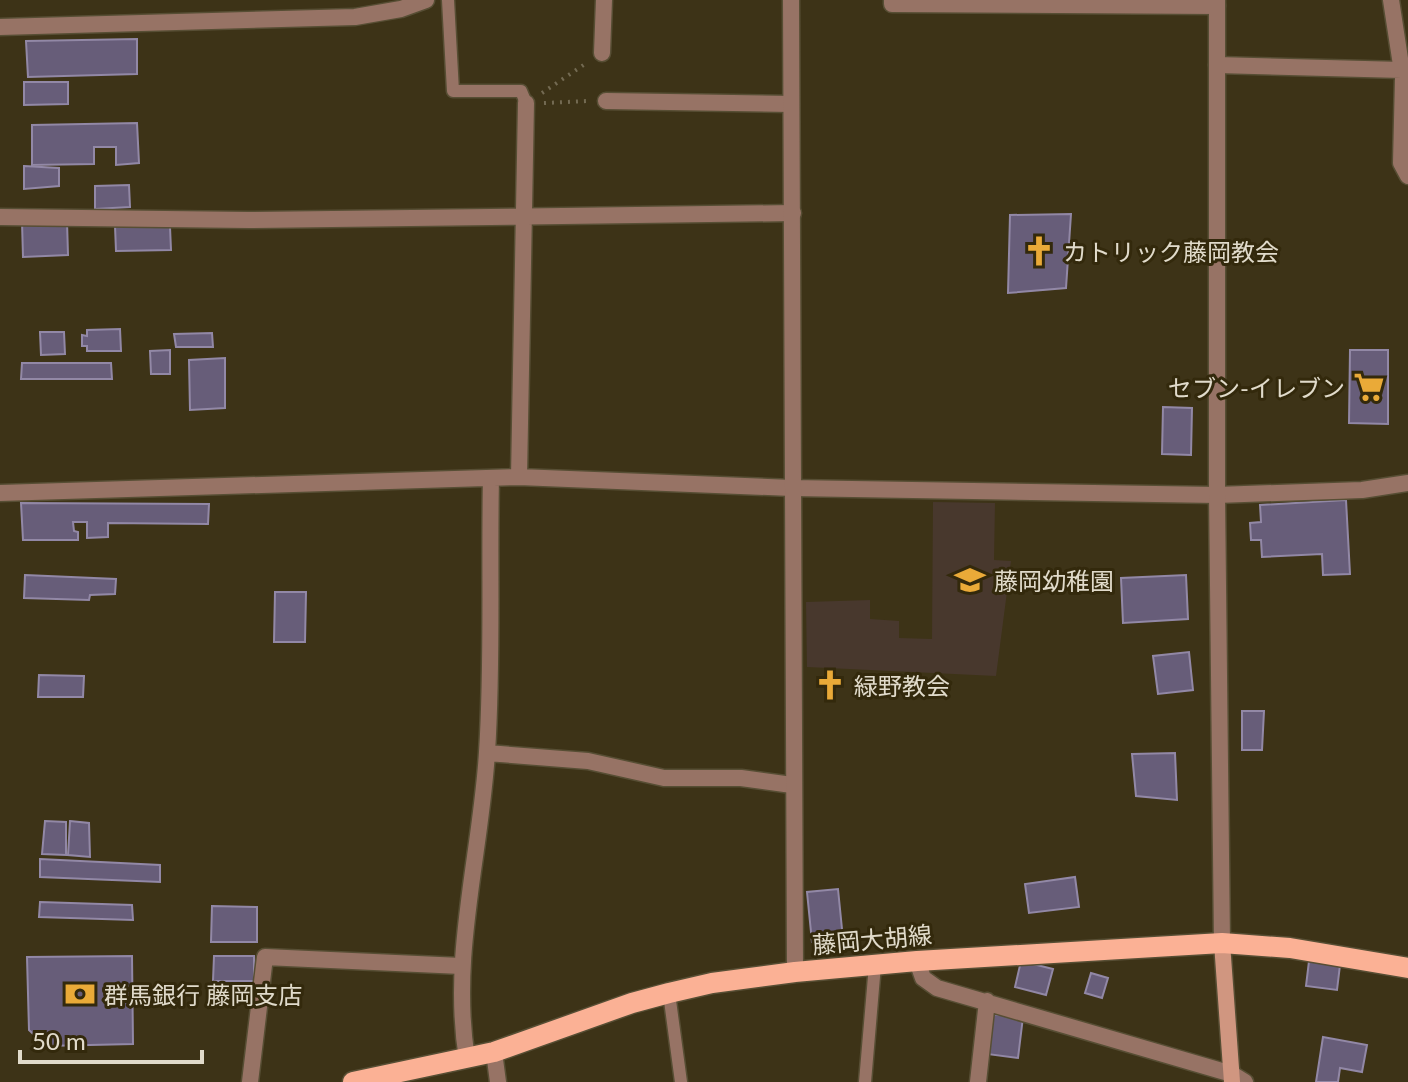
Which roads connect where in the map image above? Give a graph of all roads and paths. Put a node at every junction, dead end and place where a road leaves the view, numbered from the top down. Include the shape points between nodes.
1 (426, 0) edge
2 (448, 0) edge
3 (604, 0) edge
4 (791, 0) edge
5 (892, 0) edge
6 (1391, 0) edge
7 (1217, 3) edge
8 (0, 27) edge
9 (602, 53) joint
10 (1217, 65) junction
11 (1402, 70) junction
12 (606, 101) joint
13 (526, 103) junction
14 (791, 104) junction
15 (1408, 176) edge
16 (793, 213) junction
17 (0, 217) edge
18 (525, 217) junction
19 (519, 477) junction
20 (491, 478) junction
21 (1408, 483) edge
22 (792, 488) junction
23 (0, 493) edge
24 (1217, 495) junction
25 (487, 753) junction
26 (792, 785) junction
27 (1222, 943) junction
28 (917, 961) junction
29 (875, 965) junction
30 (461, 966) junction
31 (1408, 968) edge
32 (795, 972) junction
33 (669, 993) junction
34 (987, 1001) junction
35 (494, 1052) junction
36 (467, 1059) junction
37 (1236, 1079) edge
38 (250, 1082) edge
39 (353, 1082) edge
40 (498, 1082) edge
41 (681, 1082) edge
42 (865, 1082) edge
43 (978, 1082) edge

1 - 8 street via 355,17
2 - 13 lane via 453,91 521,91
3 - 9 street
4 - 14 street
5 - 7 street
6 - 11 street
7 - 10 street
9 - 13 path
10 - 11 street
10 - 24 street
11 - 15 street via 1401,163
12 - 13 path
12 - 14 street
13 - 18 street
14 - 16 street
16 - 18 street
16 - 22 street
17 - 18 street
18 - 19 street
19 - 20 street
19 - 22 street
20 - 23 street
20 - 25 street
21 - 24 street via 1362,490
22 - 24 street
22 - 26 street
24 - 27 street
25 - 26 street via 588,761 664,778 741,778
25 - 30 street
26 - 32 street
27 - 28 main road, 藤岡大胡線
27 - 31 main road, 藤岡大胡線 via 1290,948
27 - 37 main road
28 - 29 main road, 藤岡大胡線
28 - 34 street via 923,978 937,988
29 - 32 main road, 藤岡大胡線
29 - 42 lane
30 - 36 street
30 - 38 street via 265,957
32 - 33 main road, 藤岡大胡線
33 - 35 main road, 藤岡大胡線
33 - 41 lane
34 - 37 street
34 - 43 street
35 - 36 main road, 藤岡大胡線
35 - 40 street
36 - 39 main road, 藤岡大胡線

